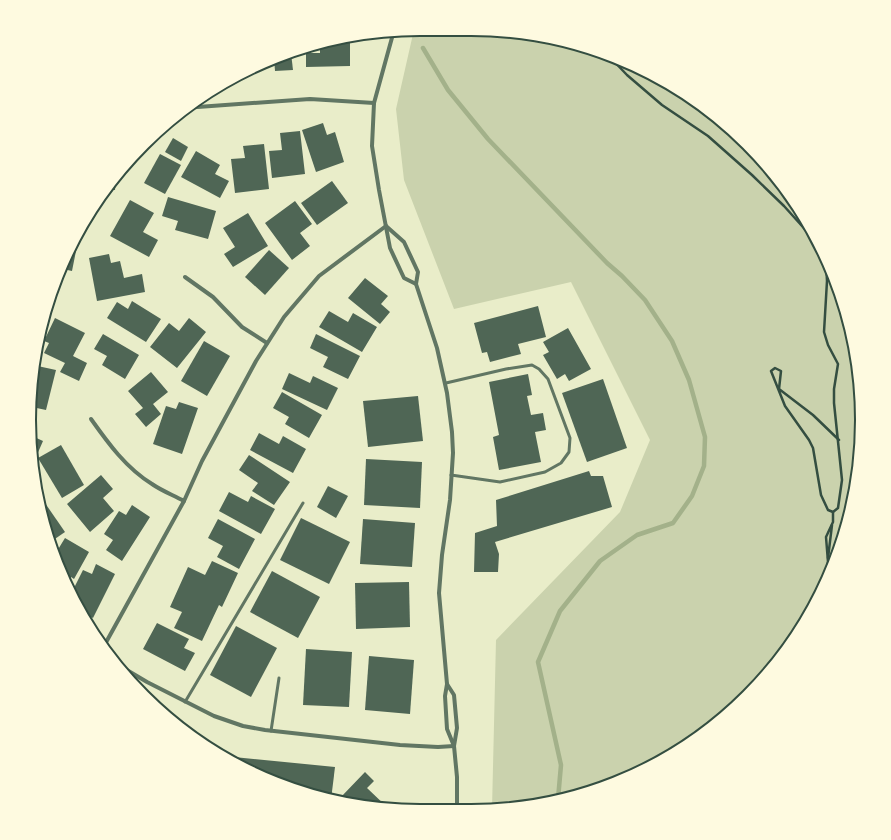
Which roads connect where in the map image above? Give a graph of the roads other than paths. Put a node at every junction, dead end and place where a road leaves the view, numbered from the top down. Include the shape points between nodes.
1 (392, 37) edge
2 (374, 103) junction
3 (198, 107) edge
4 (386, 226) junction
5 (185, 277) dead end
6 (416, 284) junction
7 (267, 343) junction
8 (446, 383) junction
9 (91, 419) dead end
10 (451, 475) junction
11 (184, 501) junction
12 (303, 503) dead end
13 (107, 641) edge
14 (130, 672) edge
15 (279, 678) dead end
16 (448, 684) junction
17 (185, 702) junction
18 (271, 731) junction
19 (454, 746) junction
20 (457, 804) edge

1 - 2 street
2 - 3 street via 310,99
2 - 4 street via 372,146
4 - 6 street via 390,248 404,278
4 - 6 street via 404,242 418,272
4 - 7 street via 319,276 284,317
5 - 7 street via 213,297 242,327
6 - 8 street
7 - 11 street via 202,461
8 - 10 street via 452,432
8 - 10 lane via 532,365 548,379 570,438 569,452 561,463 545,472 500,482
9 - 11 street via 108,443 136,473
10 - 16 street via 439,593
11 - 13 street
12 - 17 lane
14 - 17 street
15 - 18 lane
16 - 19 street via 445,696 447,729
16 - 19 street via 454,695 457,728
17 - 18 street via 243,726
18 - 19 street via 400,745
19 - 20 street

